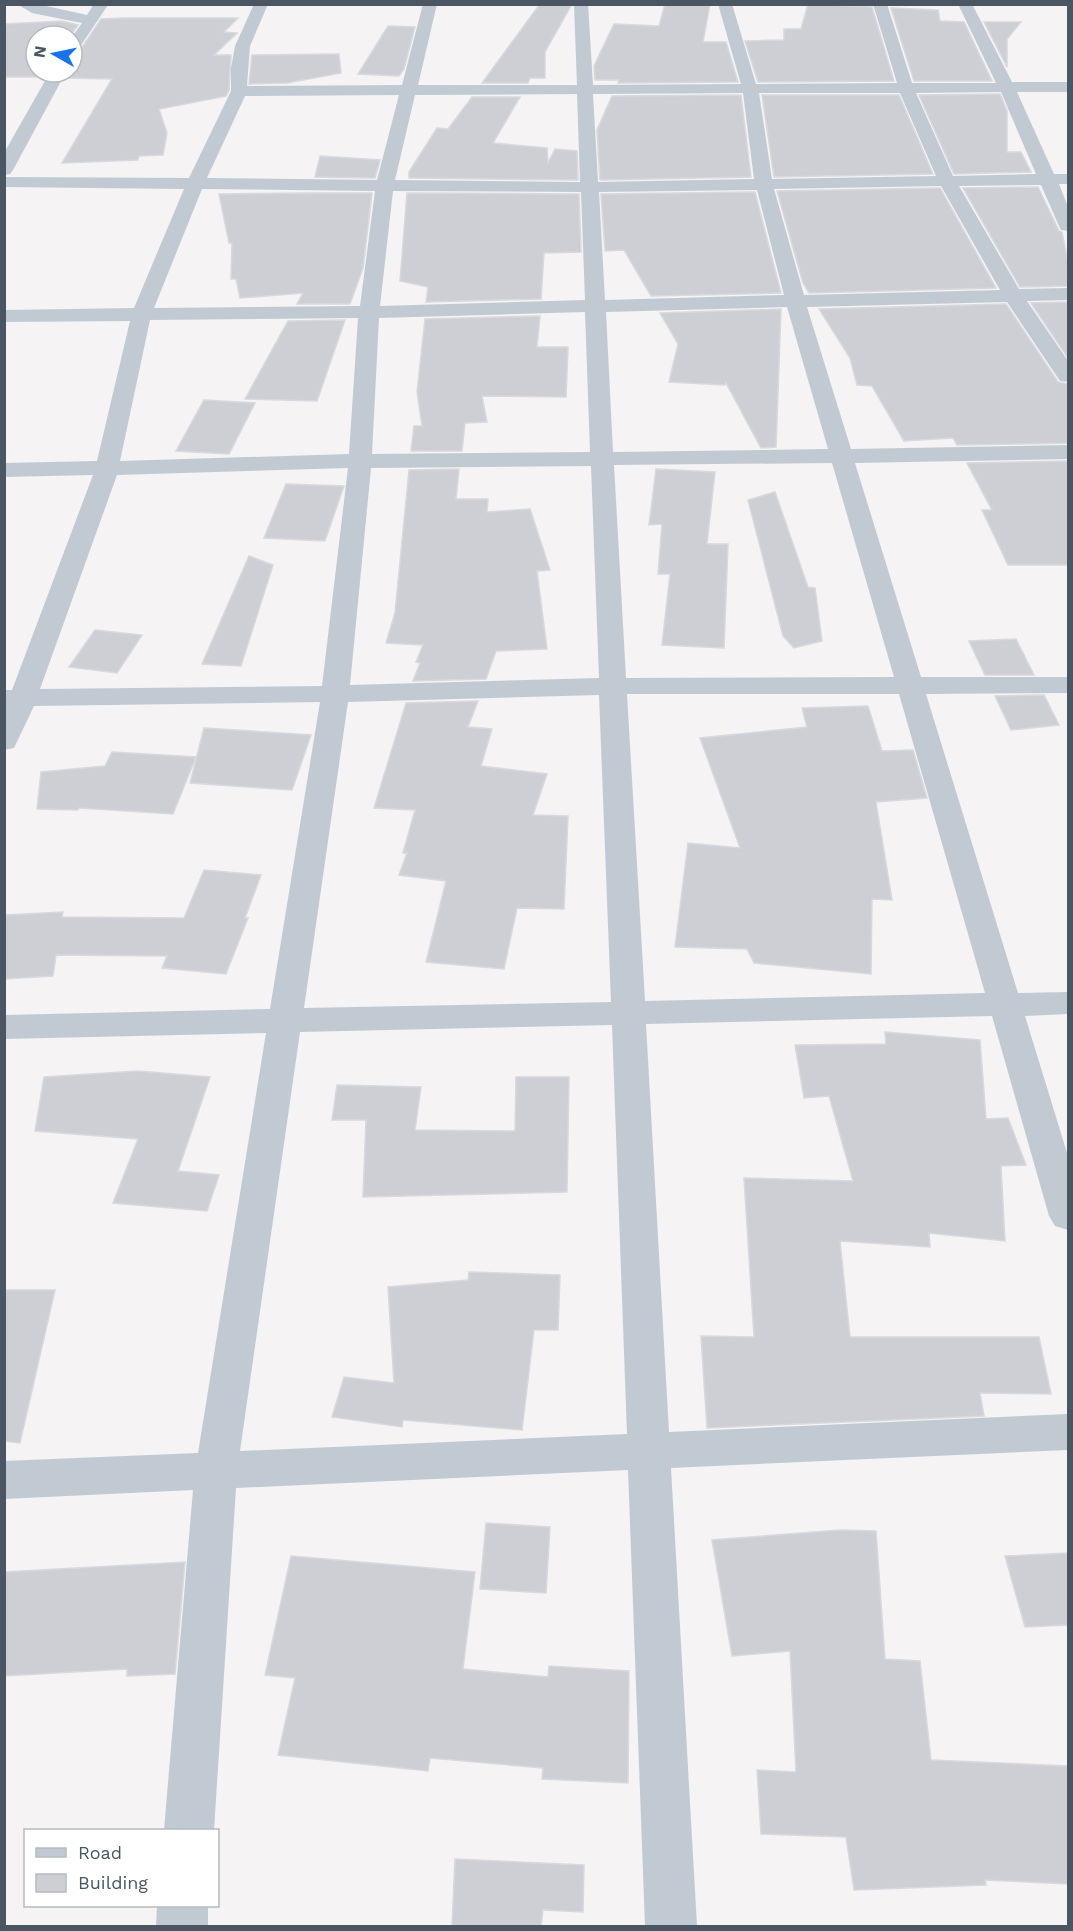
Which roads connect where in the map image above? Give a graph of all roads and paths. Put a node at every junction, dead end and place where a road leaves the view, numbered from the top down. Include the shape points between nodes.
1 (24, 4) edge
2 (101, 4) edge
3 (261, 4) edge
4 (430, 4) edge
5 (581, 4) edge
6 (725, 4) edge
7 (880, 4) edge
8 (965, 4) edge
9 (91, 20) junction
10 (84, 30) edge
11 (51, 84) edge
12 (1068, 87) edge
13 (585, 88) junction
14 (906, 88) junction
15 (1007, 88) junction
16 (409, 89) junction
17 (750, 89) junction
18 (239, 91) junction
19 (4, 170) edge
20 (1068, 179) edge
21 (1046, 180) junction
22 (947, 181) junction
23 (4, 182) edge
24 (196, 182) junction
25 (764, 184) junction
26 (385, 186) junction
27 (590, 187) junction
28 (1068, 226) edge
29 (1068, 294) edge
30 (1012, 296) junction
31 (796, 302) junction
32 (595, 307) junction
33 (369, 312) junction
34 (4, 316) edge
35 (141, 316) junction
36 (1068, 376) edge
37 (1068, 452) edge
38 (843, 458) junction
39 (603, 459) junction
40 (360, 460) junction
41 (107, 469) junction
42 (4, 470) edge
43 (1068, 685) edge
44 (613, 686) junction
45 (911, 687) junction
46 (335, 694) junction
47 (14, 698) edge
48 (4, 742) edge
49 (1068, 1003) edge
50 (1006, 1004) junction
51 (628, 1014) junction
52 (286, 1021) junction
53 (4, 1027) edge
54 (1068, 1216) edge
55 (1068, 1432) edge
56 (649, 1453) junction
57 (216, 1471) junction
58 (4, 1480) edge
59 (189, 1829) edge
60 (183, 1907) edge
61 (182, 1926) edge
62 (671, 1926) edge

1 - 9 street
2 - 9 street
3 - 18 street via 249,23 237,76
4 - 16 street
5 - 13 street
6 - 17 street
7 - 14 street
8 - 15 street
9 - 10 street
11 - 19 street
12 - 15 street
13 - 16 street
13 - 17 street
13 - 27 street
14 - 15 street
14 - 17 street
14 - 22 street
15 - 21 street
16 - 18 street
16 - 26 street
17 - 25 street
18 - 24 street
20 - 21 street
21 - 22 street
21 - 28 street
22 - 25 street
22 - 30 street
23 - 24 street
24 - 26 street
24 - 35 street
25 - 27 street
25 - 31 street
26 - 27 street
26 - 33 street
27 - 32 street
29 - 30 street
30 - 31 street
30 - 36 street
31 - 32 street
31 - 38 street
32 - 33 street
32 - 39 street
33 - 35 street
33 - 40 street
34 - 35 street
35 - 41 street
37 - 38 street
38 - 39 street
38 - 45 street
39 - 40 street
39 - 44 street
40 - 41 street
40 - 46 street
41 - 42 street
41 - 47 street
43 - 45 street
44 - 45 street
44 - 46 street
44 - 51 street
45 - 50 street
46 - 47 street
46 - 52 street
47 - 48 street
49 - 50 street
50 - 51 street
50 - 54 street
51 - 52 street
51 - 56 street
52 - 53 street
52 - 57 street
55 - 56 street
56 - 57 street
56 - 62 street
57 - 58 street
57 - 59 street
60 - 61 street

